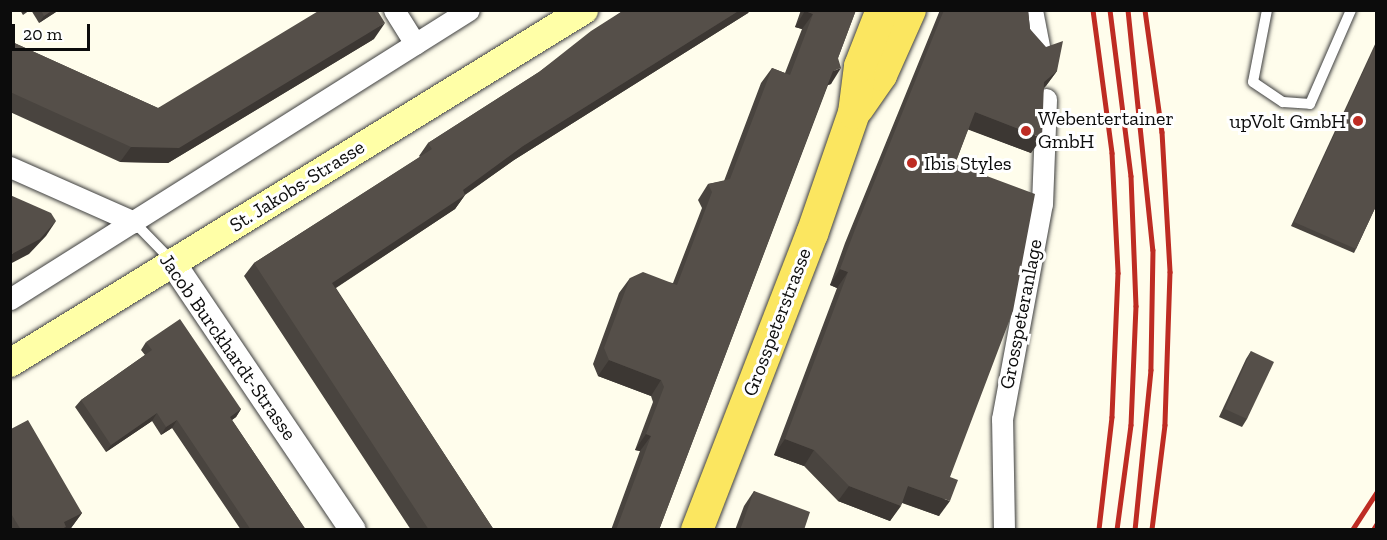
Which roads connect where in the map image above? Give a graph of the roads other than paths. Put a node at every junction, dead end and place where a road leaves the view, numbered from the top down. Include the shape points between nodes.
1 (394, 10) edge
2 (469, 10) edge
3 (584, 10) edge
4 (882, 10) edge
5 (910, 10) edge
6 (1032, 10) edge
7 (1267, 10) edge
8 (1351, 10) edge
9 (415, 44) junction
10 (1040, 51) edge
11 (1046, 99) edge
12 (854, 114) junction
13 (10, 166) edge
14 (134, 222) junction
15 (172, 262) junction
16 (10, 299) edge
17 (10, 363) edge
18 (353, 530) edge
19 (697, 530) edge
20 (1004, 530) edge

1 - 9 street
2 - 9 street
3 - 15 main road, St. Jakobs-Strasse
4 - 12 main road, Grosspeterstrasse via 860,66
5 - 12 main road, Grosspeterstrasse via 880,75
6 - 10 street
7 - 8 lane via 1253,82 1283,102 1310,104
9 - 14 street
11 - 20 street, Grosspeteranlage via 1042,204 1002,419
12 - 19 main road, Grosspeterstrasse
13 - 14 street, Jacob Burckhardt-Strasse
14 - 15 lane, Jacob Burckhardt-Strasse
14 - 16 street
15 - 17 main road, St. Jakobs-Strasse
15 - 18 street, Jacob Burckhardt-Strasse

